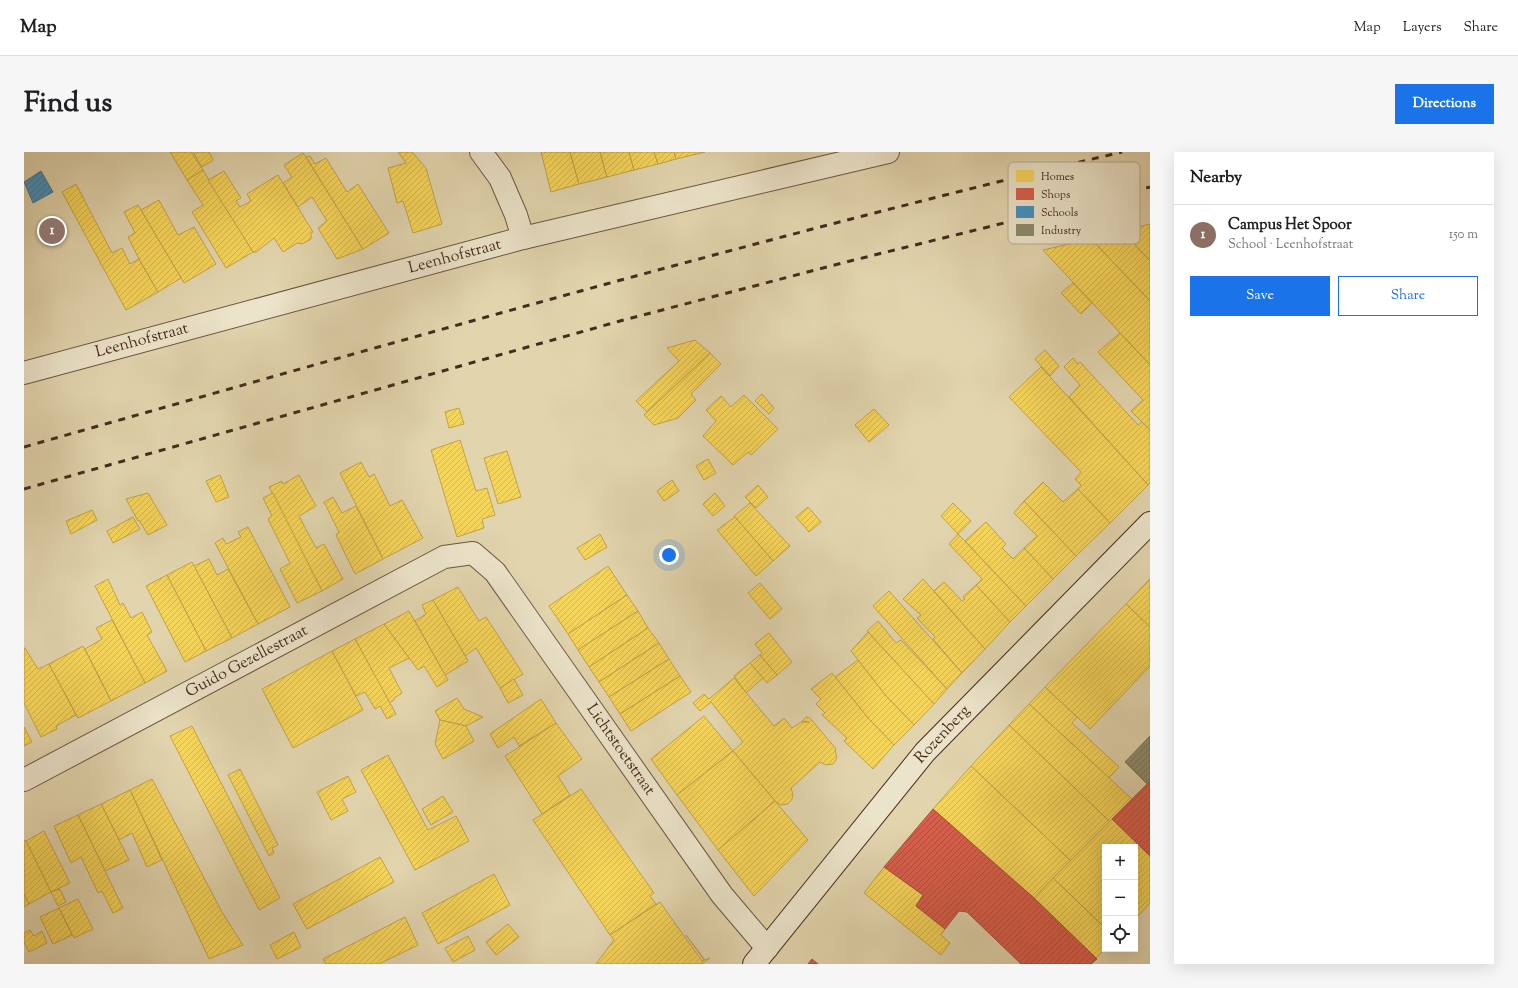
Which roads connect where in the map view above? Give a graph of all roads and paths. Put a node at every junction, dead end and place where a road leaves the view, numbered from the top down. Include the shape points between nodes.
1 (481, 152) edge
2 (888, 152) edge
3 (523, 238) junction
4 (24, 373) edge
5 (1150, 523) edge
6 (473, 553) joint
7 (24, 780) edge
8 (760, 956) edge

1 - 3 street via 500,178
2 - 3 street, Leenhofstraat
3 - 4 street, Leenhofstraat
5 - 8 street, Rozenberg via 925,752
6 - 7 street, Guido Gezellestraat via 444,557
6 - 8 street, Lichtstoetstraat via 495,572 722,895

